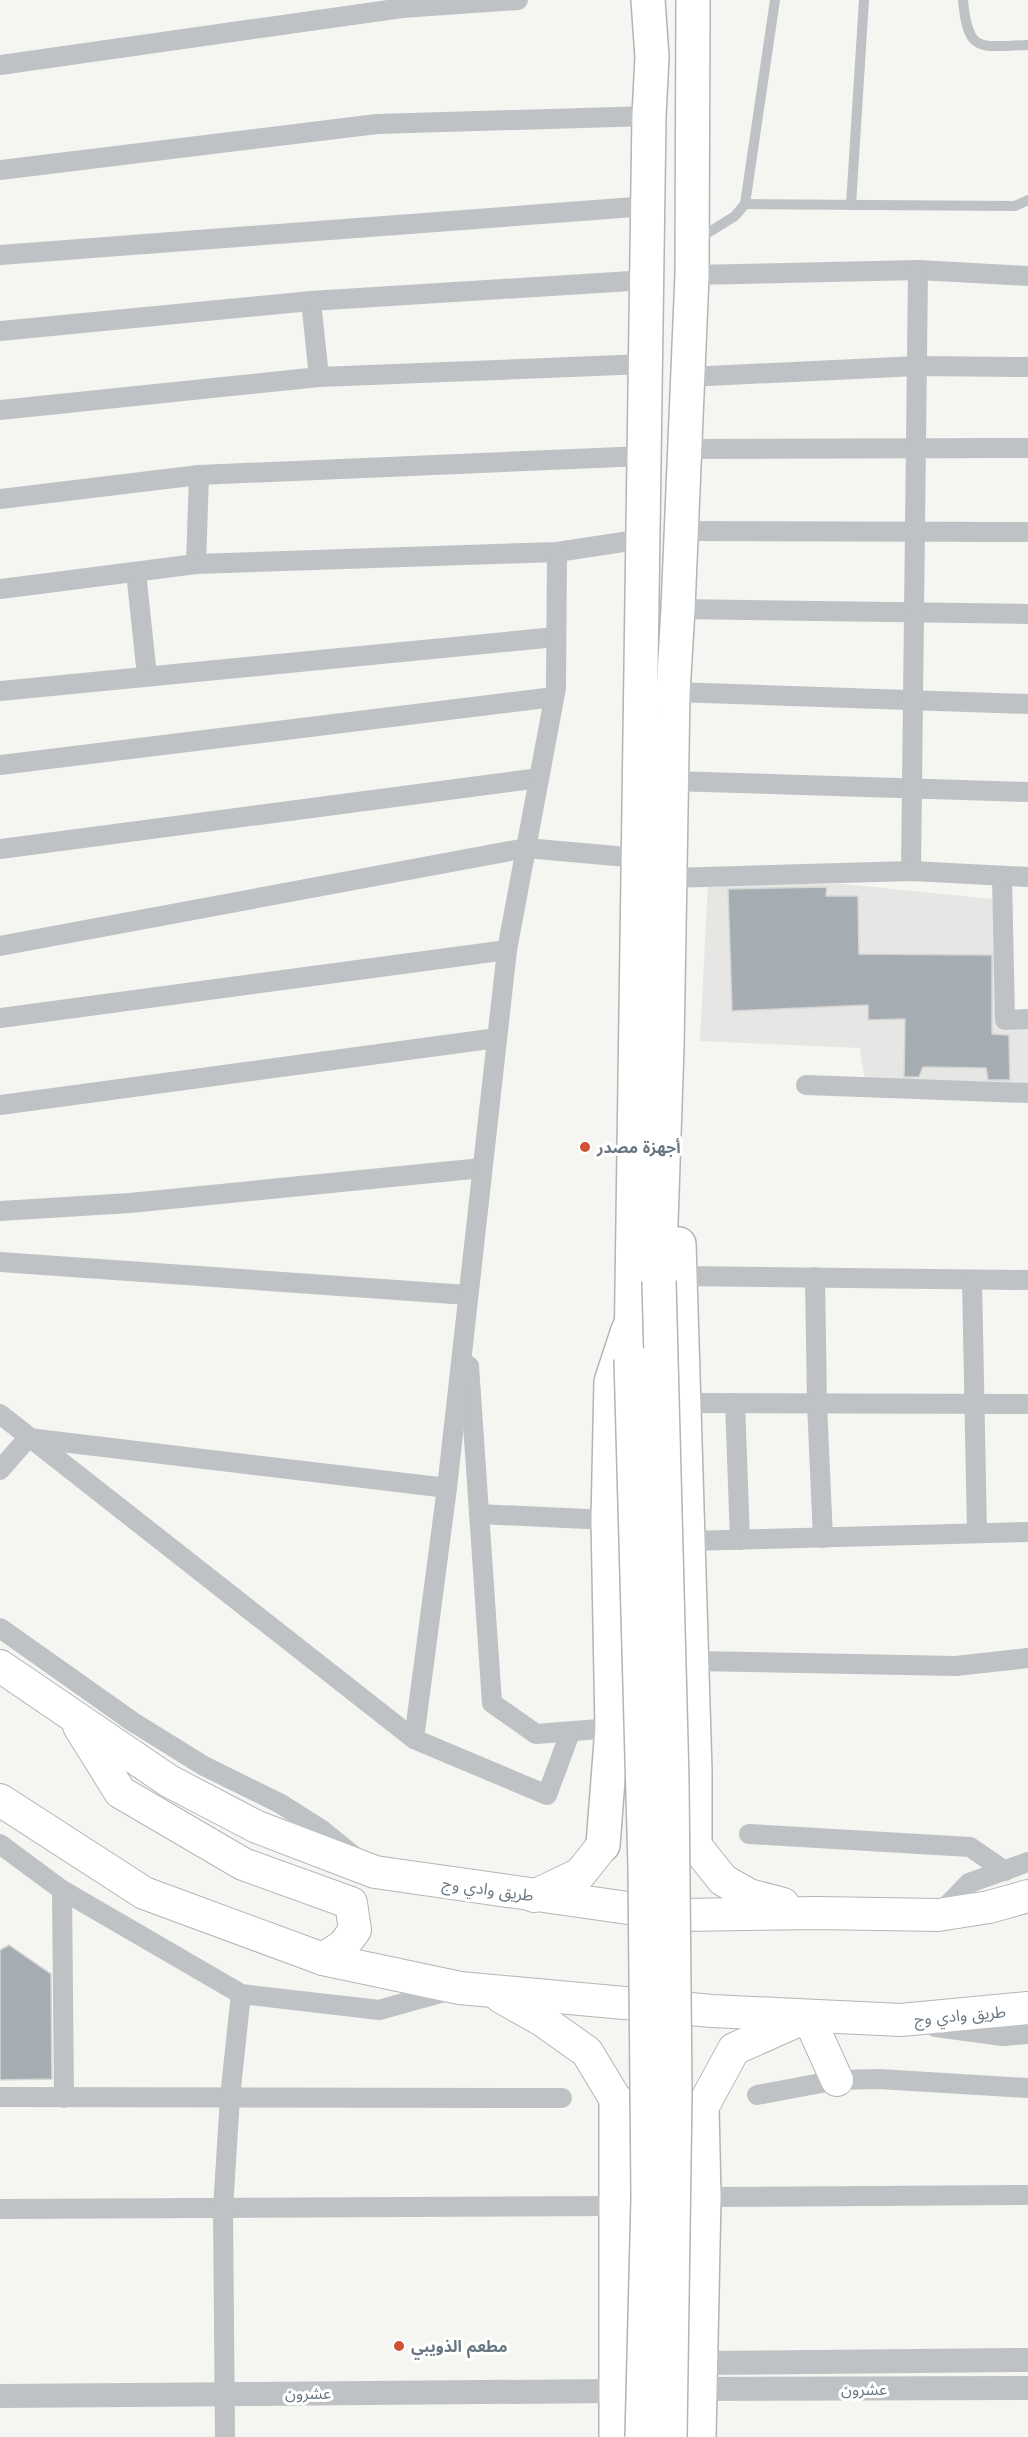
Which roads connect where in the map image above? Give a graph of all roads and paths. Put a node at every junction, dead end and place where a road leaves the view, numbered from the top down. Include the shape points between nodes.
1 (518, 0) edge
2 (635, 0) edge
3 (648, 0) edge
4 (693, 0) edge
5 (775, 0) edge
6 (864, 0) edge
7 (963, 0) edge
8 (1028, 45) edge
9 (652, 57) junction
10 (0, 65) edge
11 (649, 116) junction
12 (0, 170) edge
13 (1028, 200) edge
14 (745, 204) junction
15 (851, 205) junction
16 (648, 206) junction
17 (692, 242) junction
18 (0, 255) edge
19 (918, 270) junction
20 (692, 275) junction
21 (1028, 276) edge
22 (647, 280) junction
23 (311, 301) junction
24 (0, 331) edge
25 (645, 364) junction
26 (917, 366) junction
27 (1028, 367) edge
28 (319, 377) junction
29 (688, 377) junction
30 (0, 410) edge
31 (916, 447) junction
32 (1028, 448) edge
33 (685, 449) junction
34 (644, 456) junction
35 (199, 475) junction
36 (0, 499) edge
37 (915, 530) junction
38 (681, 531) junction
39 (1028, 532) edge
40 (643, 538) junction
41 (557, 552) junction
42 (196, 564) junction
43 (136, 572) junction
44 (0, 589) edge
45 (678, 609) junction
46 (915, 611) junction
47 (1028, 614) edge
48 (556, 637) junction
49 (147, 676) junction
50 (0, 691) edge
51 (673, 692) junction
52 (554, 697) junction
53 (914, 699) junction
54 (1028, 704) edge
55 (0, 765) edge
56 (539, 778) junction
57 (671, 781) junction
58 (913, 787) junction
59 (1028, 792) edge
60 (0, 849) edge
61 (526, 849) junction
62 (638, 858) junction
63 (911, 871) junction
64 (1002, 876) junction
65 (1028, 877) edge
66 (670, 878) junction
67 (0, 946) edge
68 (507, 950) junction
69 (0, 1018) edge
70 (1028, 1019) edge
71 (497, 1038) junction
72 (806, 1085) dead end
73 (1028, 1093) edge
74 (0, 1105) edge
75 (482, 1168) junction
76 (0, 1211) edge
77 (0, 1262) edge
78 (814, 1277) junction
79 (670, 1278) junction
80 (972, 1280) junction
81 (1028, 1280) edge
82 (466, 1303) junction
83 (632, 1320) junction
84 (683, 1403) junction
85 (735, 1403) junction
86 (817, 1404) junction
87 (975, 1404) junction
88 (1028, 1404) edge
89 (0, 1414) edge
90 (28, 1438) junction
91 (0, 1470) edge
92 (447, 1488) junction
93 (479, 1514) junction
94 (608, 1520) junction
95 (1028, 1532) edge
96 (977, 1533) junction
97 (823, 1538) junction
98 (740, 1540) junction
99 (688, 1541) junction
100 (0, 1628) edge
101 (1028, 1658) edge
102 (692, 1661) junction
103 (0, 1666) edge
104 (72, 1715) junction
105 (612, 1728) junction
106 (570, 1733) junction
107 (414, 1739) junction
108 (0, 1800) edge
109 (749, 1834) dead end
110 (0, 1844) edge
111 (603, 1845) joint
112 (695, 1845) joint
113 (1028, 1862) edge
114 (1005, 1870) junction
115 (375, 1872) junction
116 (62, 1890) junction
117 (534, 1896) junction
118 (1028, 1896) edge
119 (816, 1913) junction
120 (938, 1915) junction
121 (323, 1959) junction
122 (475, 1989) junction
123 (241, 1994) junction
124 (1028, 2008) edge
125 (808, 2016) junction
126 (901, 2020) junction
127 (1028, 2032) edge
128 (837, 2080) junction
129 (1028, 2088) edge
130 (757, 2095) dead end
131 (0, 2097) edge
132 (230, 2097) junction
133 (64, 2098) junction
134 (562, 2098) dead end
135 (616, 2100) joint
136 (702, 2108) joint
137 (1028, 2195) edge
138 (704, 2196) junction
139 (616, 2206) junction
140 (0, 2209) edge
141 (223, 2209) junction
142 (1028, 2360) edge
143 (700, 2376) junction
144 (1028, 2388) edge
145 (616, 2391) junction
146 (224, 2394) junction
147 (0, 2396) edge
148 (225, 2437) edge
149 (616, 2437) edge
150 (642, 2437) edge
151 (670, 2437) edge
152 (699, 2437) edge

1 - 10 street via 402,8
2 - 9 highway
3 - 9 highway
4 - 17 highway
5 - 14 lane
6 - 15 lane
7 - 8 lane via 972,39 983,46
9 - 11 highway
11 - 12 street via 377,124
11 - 16 highway
13 - 15 lane via 1016,206
14 - 15 lane
14 - 17 lane via 724,224
16 - 18 street
16 - 22 highway
17 - 20 highway
19 - 20 street
19 - 21 street
19 - 26 street
20 - 29 highway
22 - 23 street
22 - 25 highway
23 - 24 street
23 - 28 street
25 - 28 street
25 - 34 highway
26 - 27 street
26 - 29 street
26 - 31 street
28 - 30 street
29 - 33 highway
31 - 32 street
31 - 33 street
31 - 37 street
33 - 38 highway
34 - 35 street
34 - 40 highway
35 - 36 street
35 - 42 street
37 - 38 street
37 - 39 street
37 - 46 street
38 - 45 highway
40 - 41 street
40 - 62 highway
41 - 42 street
41 - 48 street
42 - 43 street
43 - 44 street
43 - 49 street
45 - 46 street
45 - 51 highway
46 - 47 street
46 - 53 street
48 - 49 street
48 - 52 street
49 - 50 street
51 - 53 street
51 - 57 highway
52 - 55 street
52 - 56 street
53 - 54 street
53 - 58 street
56 - 60 street
56 - 61 street
57 - 58 street
57 - 66 highway
58 - 59 street
58 - 63 street
61 - 62 street
61 - 67 street
61 - 68 street
62 - 83 highway
63 - 64 street
63 - 66 street
64 - 65 street
64 - 70 street via 1005,1020
66 - 79 highway
68 - 69 street
68 - 71 street
71 - 74 street
71 - 75 street
72 - 73 street
75 - 76 street via 141,1202
75 - 82 street
77 - 82 street
78 - 79 street
78 - 80 street
78 - 86 street
79 - 84 highway
79 - 151 highway, bridge via 675,2059
80 - 81 street
80 - 87 street
82 - 92 street
82 - 93 street
83 - 94 highway via 611,1382
83 - 150 highway, bridge via 648,2163
84 - 85 street
84 - 99 highway
85 - 86 street
85 - 98 street
86 - 87 street
86 - 97 street
87 - 88 street
87 - 96 street
89 - 90 street
90 - 91 street
90 - 92 street
90 - 107 street
92 - 107 street
93 - 94 street
93 - 106 street via 492,1703 537,1734
94 - 105 highway
95 - 96 street
96 - 97 street
97 - 98 street
98 - 99 street
99 - 102 highway
100 - 115 street via 133,1722 322,1830
101 - 102 street via 956,1666
102 - 112 highway
103 - 104 main road, طريق وادي وج
104 - 115 main road, طريق وادي وج via 179,1786 257,1827
104 - 121 main road via 120,1792 243,1864 351,1904 355,1930 343,1946
105 - 106 street
105 - 111 highway
106 - 107 street via 547,1795
108 - 121 main road, طريق وادي وج via 144,1893
109 - 114 street via 970,1847
110 - 116 street
111 - 117 main road via 580,1874
112 - 119 main road via 723,1880 749,1895
113 - 114 street
114 - 120 street via 969,1883
115 - 117 main road, طريق وادي وج
116 - 123 street
116 - 133 street
117 - 119 main road, طريق وادي وج via 677,1915
118 - 120 main road, طريق وادي وج
119 - 120 main road, طريق وادي وج
121 - 122 main road, طريق وادي وج
122 - 123 street via 379,2010
122 - 125 main road, طريق وادي وج
122 - 135 main road via 542,2020 587,2052
123 - 132 street
124 - 126 main road, طريق وادي وج
125 - 126 main road, طريق وادي وج
125 - 128 main road
125 - 136 main road via 734,2049
126 - 127 street via 1003,2034
128 - 129 street
128 - 130 street
131 - 133 street
132 - 133 street
132 - 134 street
132 - 141 street
135 - 139 highway
136 - 138 highway
137 - 138 street
138 - 143 highway
139 - 141 street
139 - 145 highway
140 - 141 street
141 - 146 street
142 - 143 street, عشرون
143 - 144 street, عشرون
143 - 152 highway
145 - 146 street, عشرون
145 - 149 highway
146 - 147 street, عشرون
146 - 148 street

